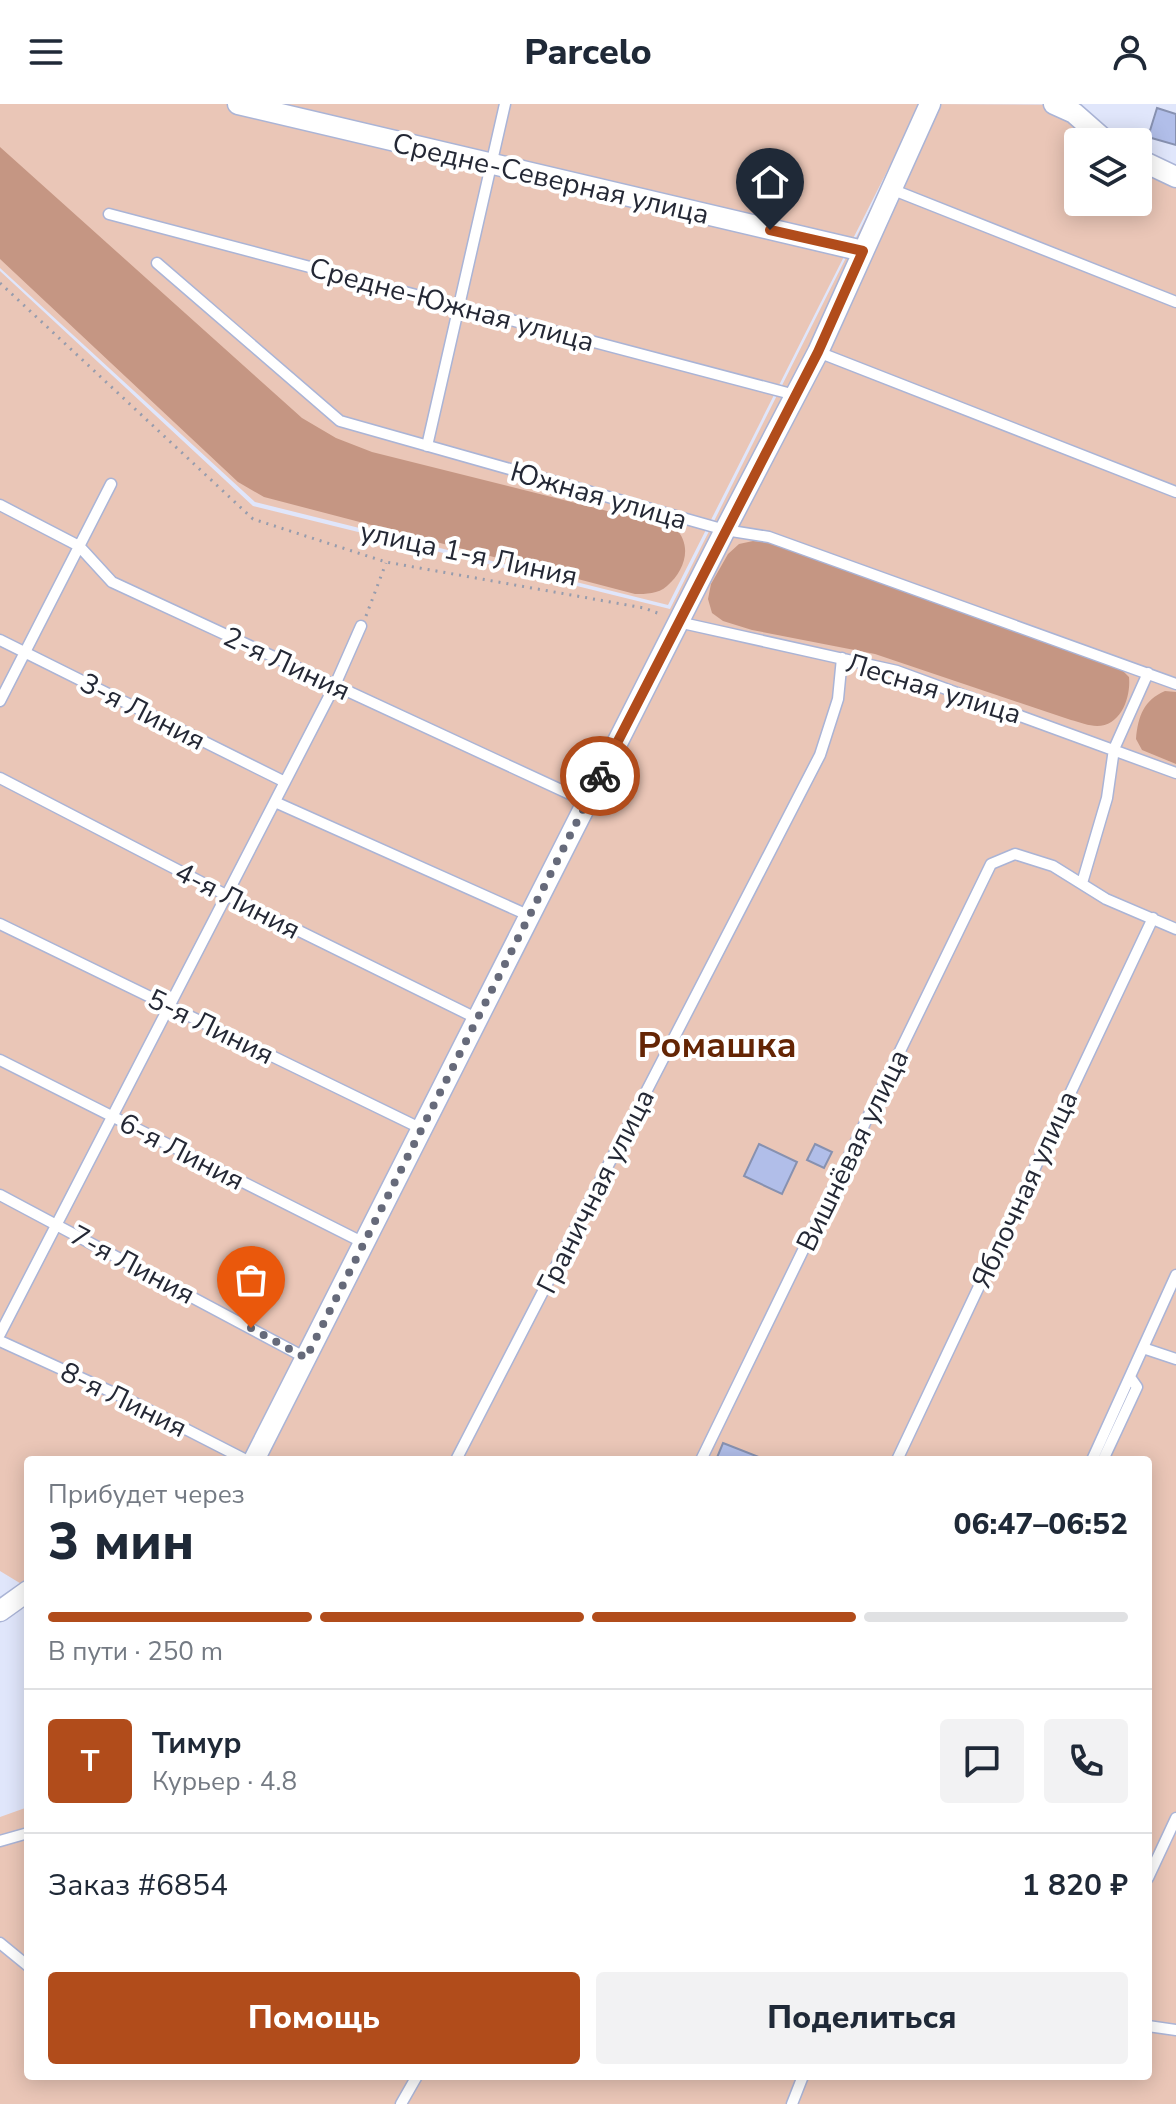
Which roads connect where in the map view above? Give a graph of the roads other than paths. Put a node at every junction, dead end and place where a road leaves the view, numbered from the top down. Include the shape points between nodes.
1 (238, 104) edge
2 (505, 104) edge
3 (930, 104) edge
4 (1054, 104) edge
5 (1091, 128) edge
6 (490, 164) junction
7 (1152, 166) edge
8 (1176, 177) edge
9 (891, 189) junction
10 (109, 214) dead end
11 (863, 251) junction
12 (157, 263) dead end
13 (1176, 302) edge
14 (459, 306) junction
15 (818, 352) junction
16 (795, 395) junction
17 (427, 446) junction
18 (111, 484) dead end
19 (1176, 492) edge
20 (0, 505) edge
21 (725, 530) junction
22 (79, 546) junction
23 (683, 623) junction
24 (361, 626) road end
25 (0, 640) edge
26 (25, 652) junction
27 (842, 658) junction
28 (1148, 673) junction
29 (1176, 684) edge
30 (335, 685) junction
31 (0, 701) edge
32 (1114, 749) junction
33 (1176, 773) edge
34 (0, 778) edge
35 (285, 782) junction
36 (275, 802) junction
37 (587, 802) junction
38 (1082, 883) junction
39 (226, 895) junction
40 (530, 916) junction
41 (1153, 918) junction
42 (0, 924) edge
43 (1176, 929) edge
44 (170, 1005) junction
45 (478, 1019) junction
46 (0, 1060) edge
47 (113, 1115) junction
48 (422, 1129) junction
49 (0, 1195) edge
50 (57, 1223) junction
51 (364, 1243) junction
52 (1176, 1275) edge
53 (0, 1334) edge
54 (0, 1341) edge
55 (1143, 1348) junction
56 (306, 1358) junction
57 (1176, 1359) edge
58 (1130, 1377) junction
59 (238, 1456) edge
60 (256, 1456) edge
61 (458, 1456) edge
62 (703, 1456) edge
63 (899, 1456) edge
64 (1094, 1456) edge
65 (1105, 1456) edge
66 (24, 1594) edge
67 (0, 1611) edge
68 (1176, 1818) edge
69 (24, 1834) edge
70 (0, 1841) edge
71 (1152, 1869) edge
72 (0, 1943) edge
73 (24, 1963) edge
74 (1152, 2027) edge
75 (1176, 2030) edge
76 (415, 2080) edge
77 (801, 2080) edge
78 (401, 2104) edge
79 (792, 2104) edge

1 - 6 street, Средне-Северная улица
2 - 6 lane
3 - 9 street
4 - 5 street
6 - 11 street, Средне-Северная улица
6 - 14 lane
7 - 8 street
9 - 11 street
9 - 13 lane
10 - 14 lane, Средне-Южная улица
11 - 15 street
12 - 17 lane, Южная улица via 340,421
14 - 16 lane, Средне-Южная улица
14 - 17 lane
15 - 16 street
15 - 19 lane
16 - 21 street
17 - 21 lane, Южная улица
18 - 22 lane
20 - 22 lane, 2-я Линия
21 - 23 street
21 - 28 lane, Южная улица via 769,537
22 - 26 lane
22 - 30 lane, 2-я Линия via 112,582
23 - 27 lane, Лесная улица
23 - 37 street
24 - 30 lane
25 - 26 lane, 3-я Линия
26 - 31 lane
26 - 35 lane, 3-я Линия
27 - 32 lane, Лесная улица via 897,671
27 - 61 lane, Граничная улица via 838,699 820,755
28 - 29 lane, Южная улица
28 - 32 lane
30 - 35 lane
30 - 37 lane, 2-я Линия
32 - 33 lane, Лесная улица
32 - 38 lane via 1107,798
34 - 39 lane, 4-я Линия
35 - 36 lane
36 - 39 lane
36 - 40 lane
37 - 40 street
38 - 41 lane
38 - 62 lane, Вишнёвая улица via 1053,866 1015,854 991,864
39 - 44 lane
39 - 45 lane, 4-я Линия
40 - 45 street
41 - 43 lane
41 - 63 lane, Яблочная улица
42 - 44 lane, 5-я Линия
44 - 47 lane
44 - 48 lane, 5-я Линия
45 - 48 street
46 - 47 lane, 6-я Линия
47 - 50 lane
47 - 51 lane, 6-я Линия
48 - 51 street
49 - 50 lane, 7-я Линия
50 - 53 lane
50 - 56 lane, 7-я Линия
51 - 56 street
52 - 55 lane
54 - 59 lane, 8-я Линия
55 - 57 lane
55 - 58 lane
56 - 60 street
58 - 64 lane
58 - 65 lane via 1137,1387
66 - 67 street
68 - 71 lane
69 - 70 lane
72 - 73 lane
74 - 75 lane
76 - 78 lane
77 - 79 lane

